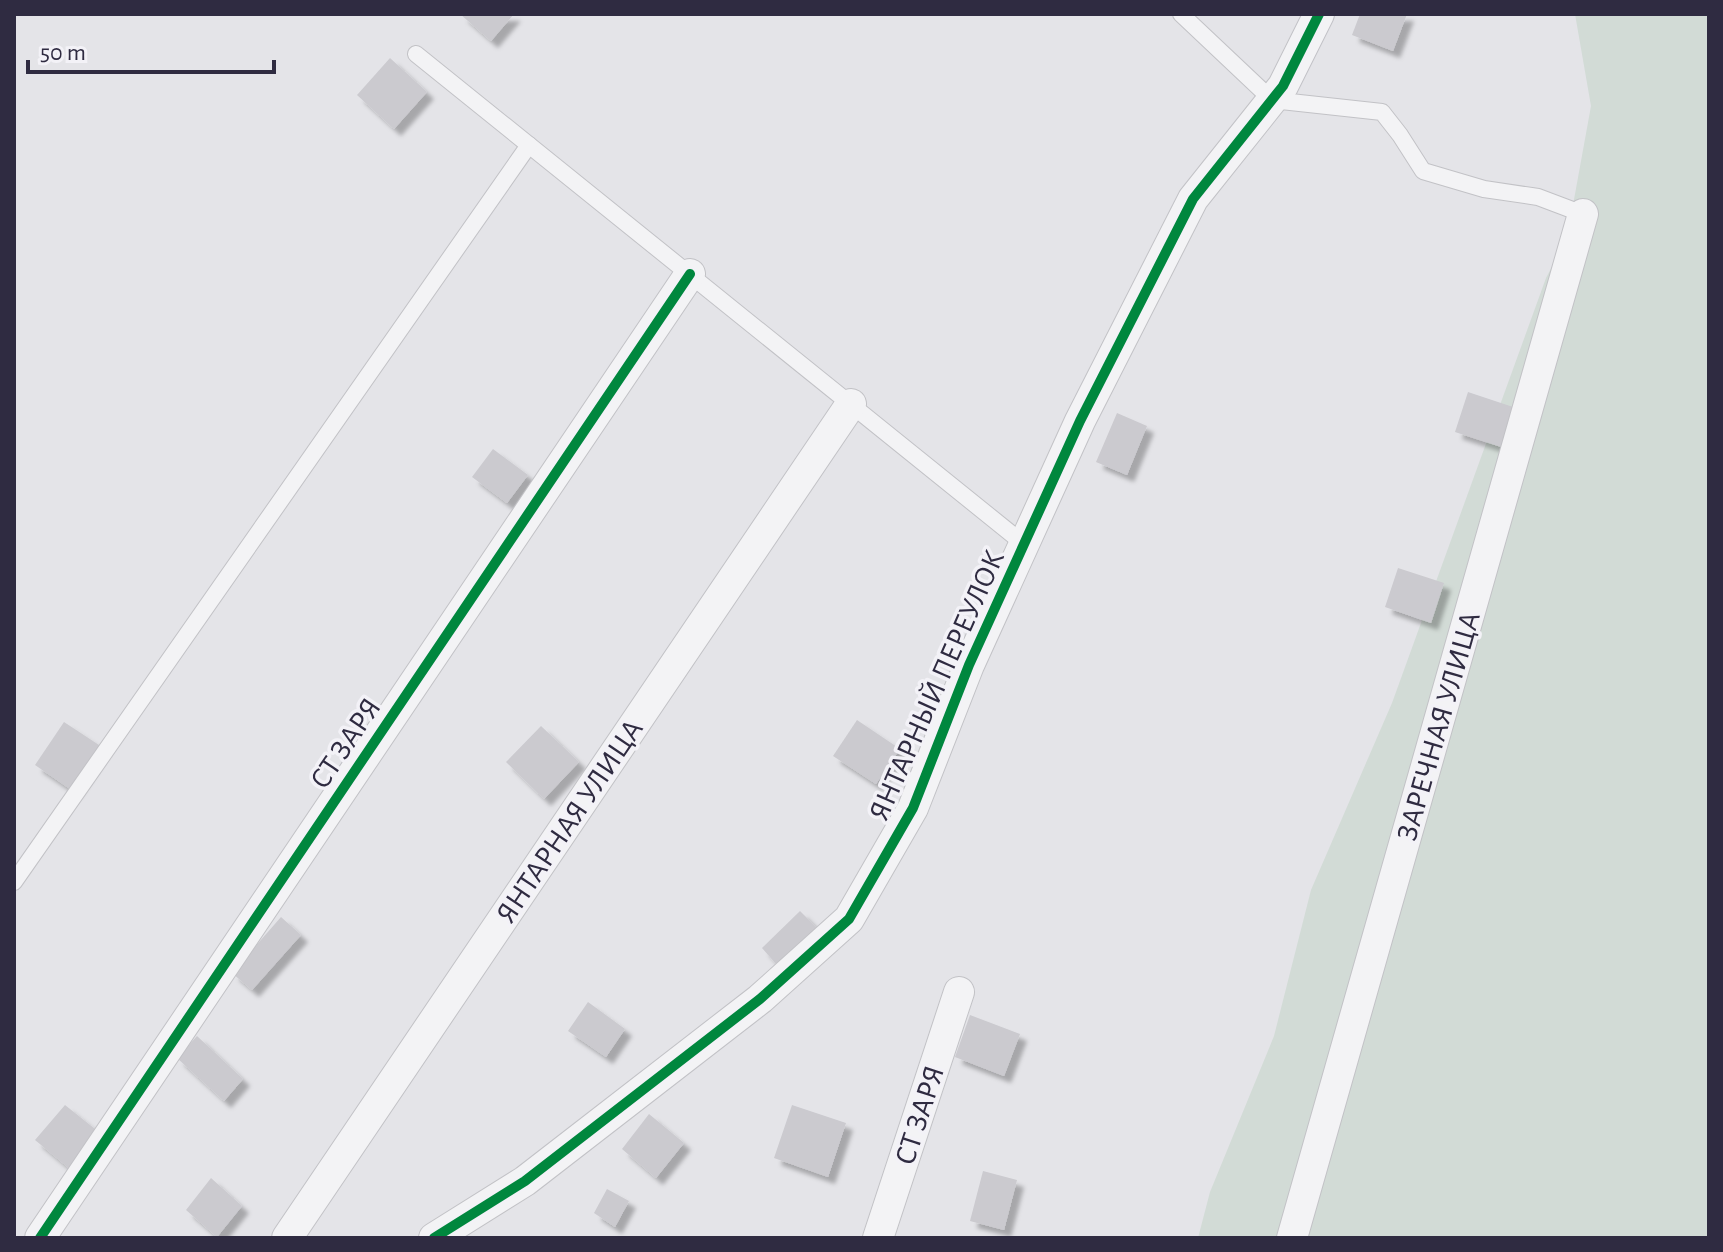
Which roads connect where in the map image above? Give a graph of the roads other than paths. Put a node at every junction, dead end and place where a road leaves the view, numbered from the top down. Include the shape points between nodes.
1 (1181, 14) edge
2 (1319, 14) edge
3 (416, 54) dead end
4 (1272, 100) junction
5 (529, 145) junction
6 (1583, 214) joint
7 (690, 274) junction
8 (851, 404) junction
9 (1024, 544) junction
10 (14, 882) edge
11 (959, 992) dead end
12 (40, 1238) edge
13 (287, 1238) edge
14 (434, 1238) edge
15 (878, 1238) edge
16 (1292, 1238) edge

1 - 4 lane
2 - 4 street, ЯНТАРНЫЙ ПЕРЕУЛОК
3 - 5 lane
4 - 6 lane via 1382,112 1423,171 1484,189 1538,197
4 - 9 street, ЯНТАРНЫЙ ПЕРЕУЛОК via 1193,199
5 - 7 lane
5 - 10 lane
6 - 16 street, ЗАРЕЧНАЯ УЛИЦА
7 - 8 lane
7 - 12 street, СТ ЗАРЯ
8 - 9 lane
8 - 13 street, ЯНТАРНАЯ УЛИЦА
9 - 14 street, ЯНТАРНЫЙ ПЕРЕУЛОК via 913,808 849,919 760,999 525,1181
11 - 15 street, СТ ЗАРЯ

